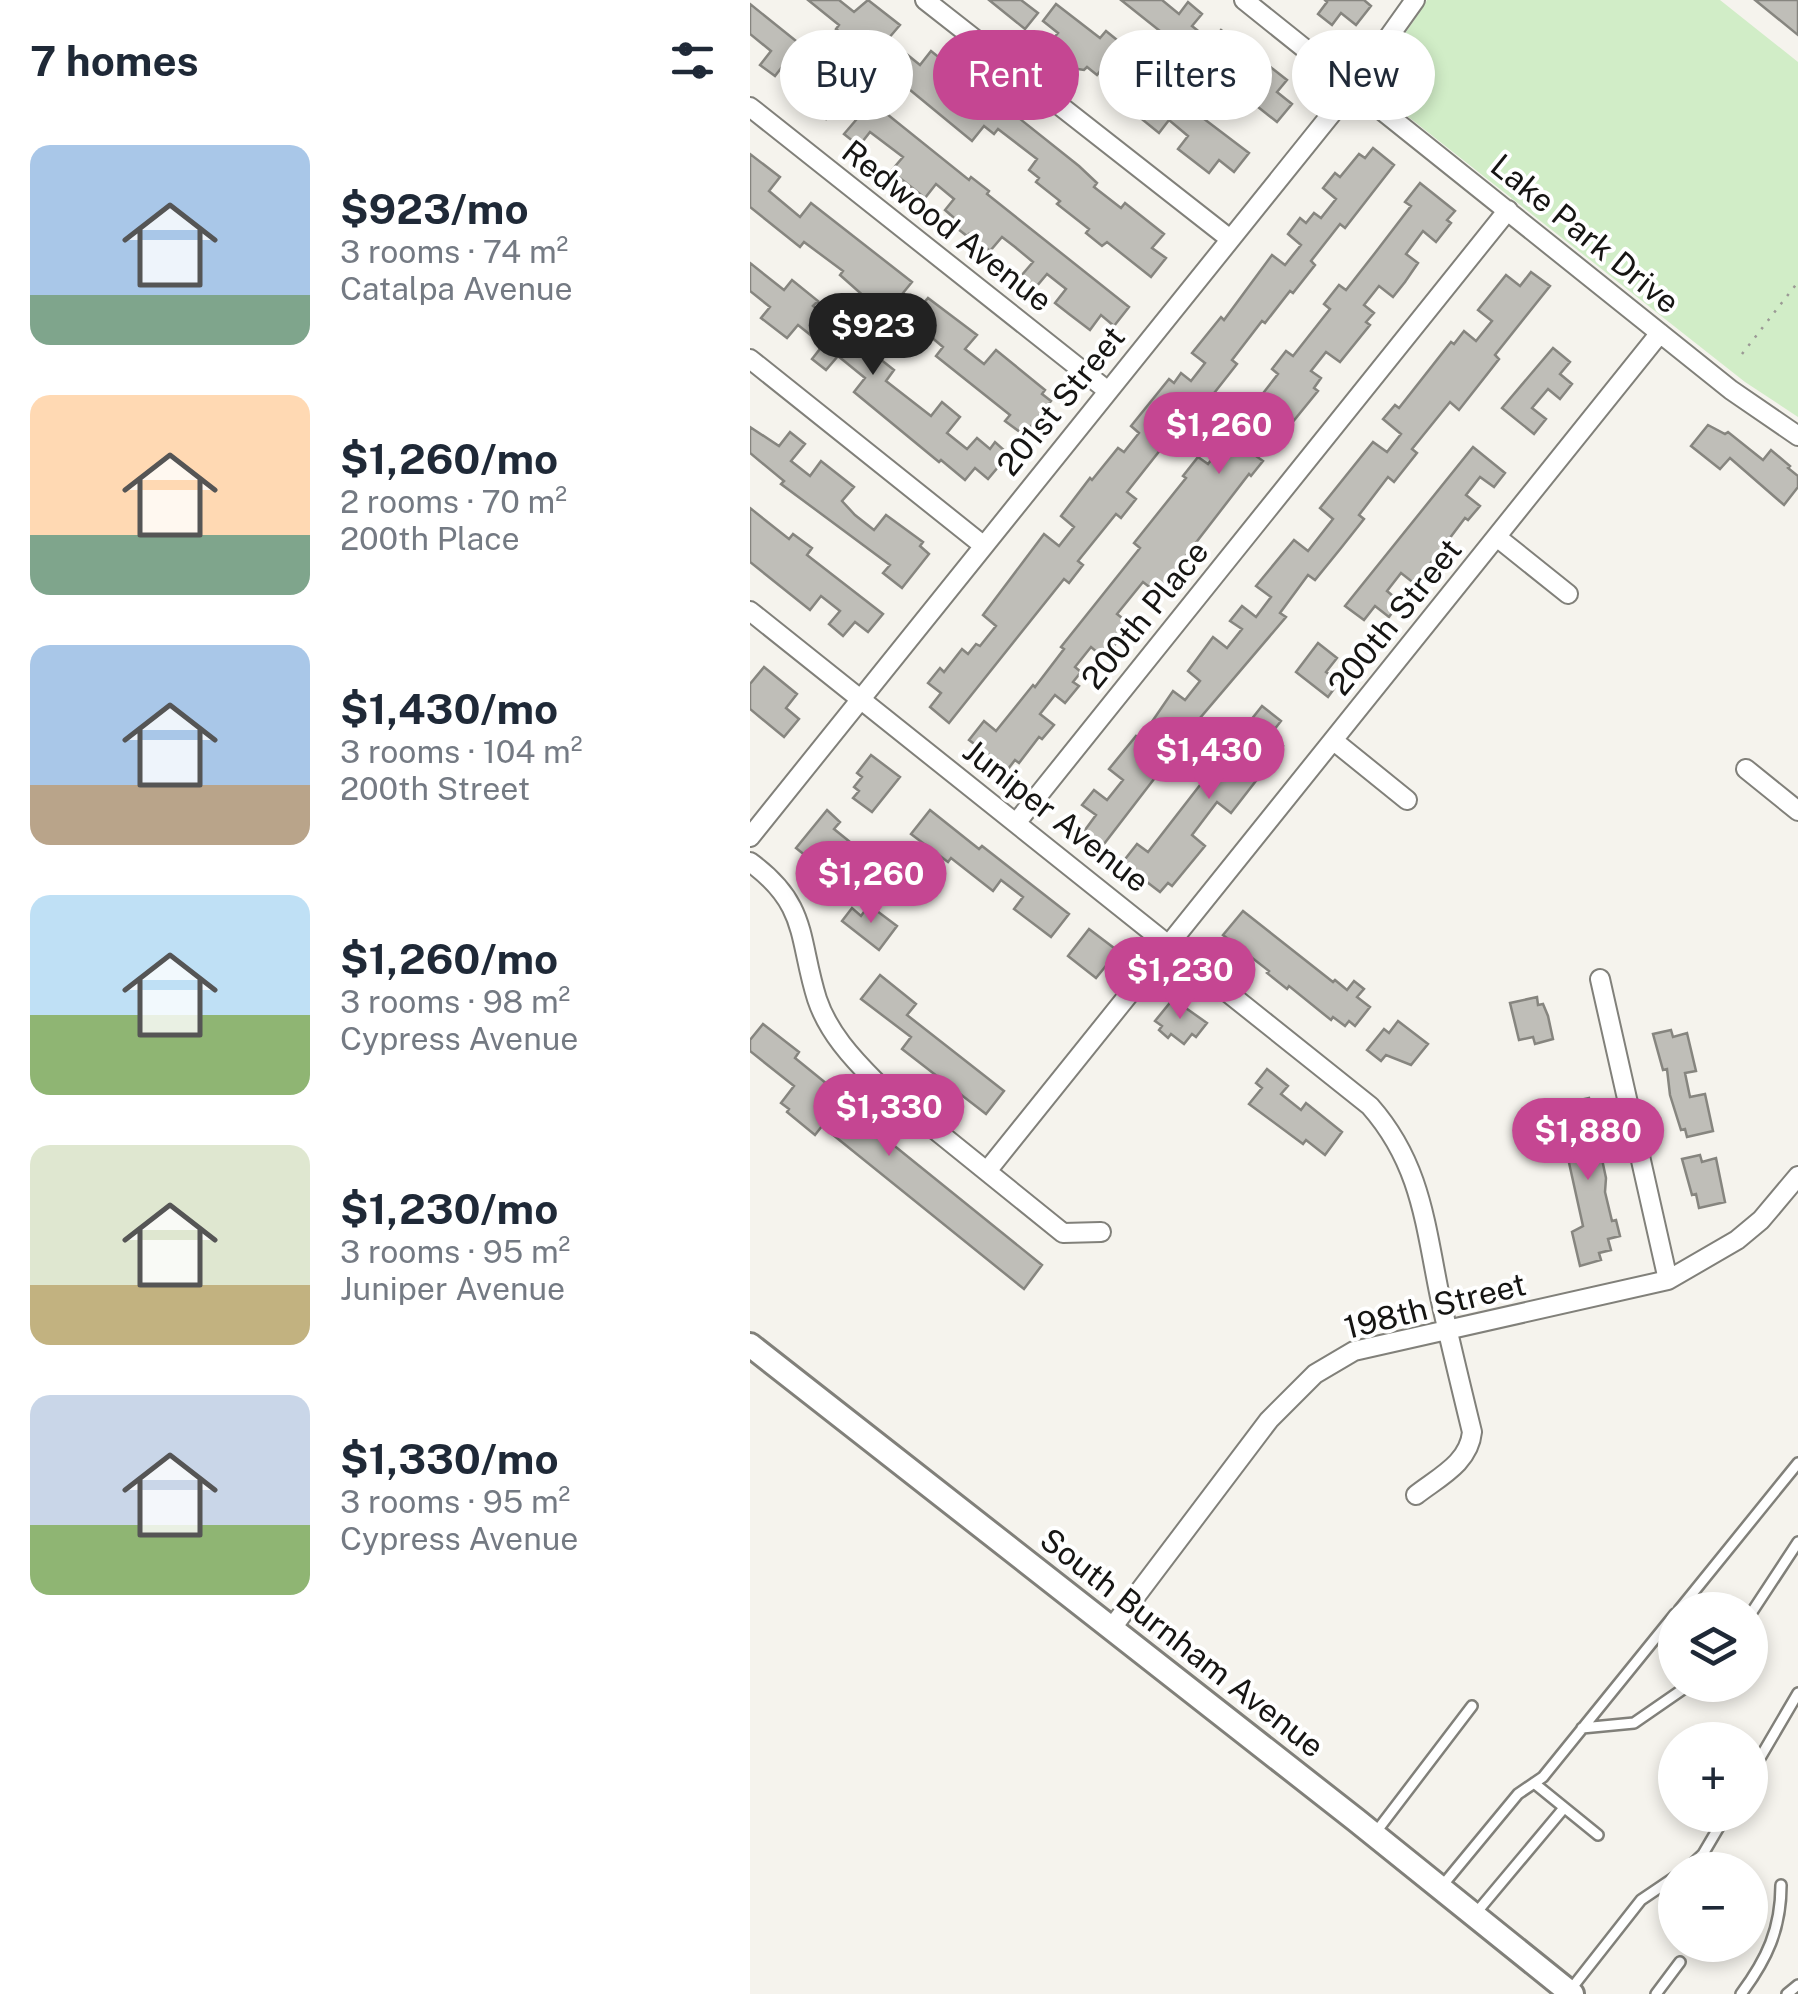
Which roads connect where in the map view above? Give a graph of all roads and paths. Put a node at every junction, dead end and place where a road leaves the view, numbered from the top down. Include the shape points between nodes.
1 (925, 0) edge
2 (1244, 0) edge
3 (1415, 0) edge
4 (1393, 30) edge
5 (1292, 38) edge
6 (750, 108) edge
7 (1326, 120) edge
8 (1396, 120) edge
9 (1508, 210) junction
10 (1230, 239) junction
11 (1798, 282) edge
12 (1660, 333) junction
13 (1742, 354) dead end
14 (750, 359) edge
15 (1108, 391) junction
16 (1798, 436) edge
17 (1498, 538) junction
18 (984, 546) junction
19 (1568, 594) dead end
20 (750, 610) edge
21 (860, 699) junction
22 (1334, 741) junction
23 (1746, 770) dead end
24 (1407, 800) dead end
25 (1798, 811) edge
26 (1016, 823) junction
27 (750, 837) edge
28 (750, 862) edge
29 (1170, 945) junction
30 (1600, 979) dead end
31 (986, 1171) junction
32 (1798, 1176) edge
33 (1101, 1232) dead end
34 (1668, 1280) junction
35 (1447, 1331) junction
36 (750, 1345) edge
37 (1798, 1464) edge
38 (1416, 1495) dead end
39 (1798, 1542) edge
40 (1693, 1592) edge
41 (1765, 1592) edge
42 (1111, 1629) junction
43 (1658, 1635) edge
44 (1798, 1693) edge
45 (1664, 1702) edge
46 (1472, 1706) dead end
47 (1582, 1728) junction
48 (1768, 1744) edge
49 (1534, 1783) junction
50 (1564, 1808) junction
51 (1374, 1834) junction
52 (1598, 1835) dead end
53 (1781, 1885) dead end
54 (1440, 1888) junction
55 (1658, 1889) edge
56 (1474, 1916) junction
57 (1680, 1962) dead end
58 (1798, 1985) edge
59 (1570, 1993) edge
60 (1656, 1994) edge
61 (1740, 1994) edge
62 (1787, 1994) edge

1 - 10 street
2 - 5 street, Lake Park Drive
3 - 4 street, 201st Street
6 - 15 street, Redwood Avenue
7 - 10 street, 201st Street
8 - 9 street, Lake Park Drive
9 - 12 street, Lake Park Drive
9 - 26 street, 200th Place
10 - 15 street, 201st Street
11 - 13 path
12 - 16 street, Lake Park Drive
12 - 17 street, 200th Street
14 - 18 street
15 - 18 street, 201st Street
17 - 19 street
17 - 22 street, 200th Street
18 - 21 street, 201st Street
20 - 21 street, Juniper Avenue
21 - 26 street, Juniper Avenue
21 - 27 street, 201st Street
22 - 24 street
22 - 29 street, 200th Street
23 - 25 street
26 - 29 street, Juniper Avenue
28 - 31 street via 793,909 817,998 850,1056
29 - 31 street, 200th Street
29 - 35 street, Juniper Avenue via 1387,1125 1413,1173
30 - 34 street
31 - 33 street via 1063,1233
32 - 34 street, 198th Street via 1737,1240
34 - 35 street, 198th Street
35 - 38 street, Juniper Avenue via 1470,1446
35 - 42 street, 198th Street via 1354,1351 1315,1374 1269,1420
36 - 42 main road, South Burnham Avenue
37 - 40 lane
39 - 41 lane
42 - 51 main road, South Burnham Avenue
43 - 47 lane
44 - 48 lane
45 - 47 lane via 1634,1724
46 - 51 lane
47 - 49 lane
49 - 50 lane
49 - 54 lane
50 - 52 lane
50 - 56 lane
51 - 54 main road, South Burnham Avenue
53 - 61 lane via 1778,1930
54 - 56 main road, South Burnham Avenue
55 - 59 lane via 1641,1900
56 - 59 main road, South Burnham Avenue
57 - 60 lane
58 - 62 lane

